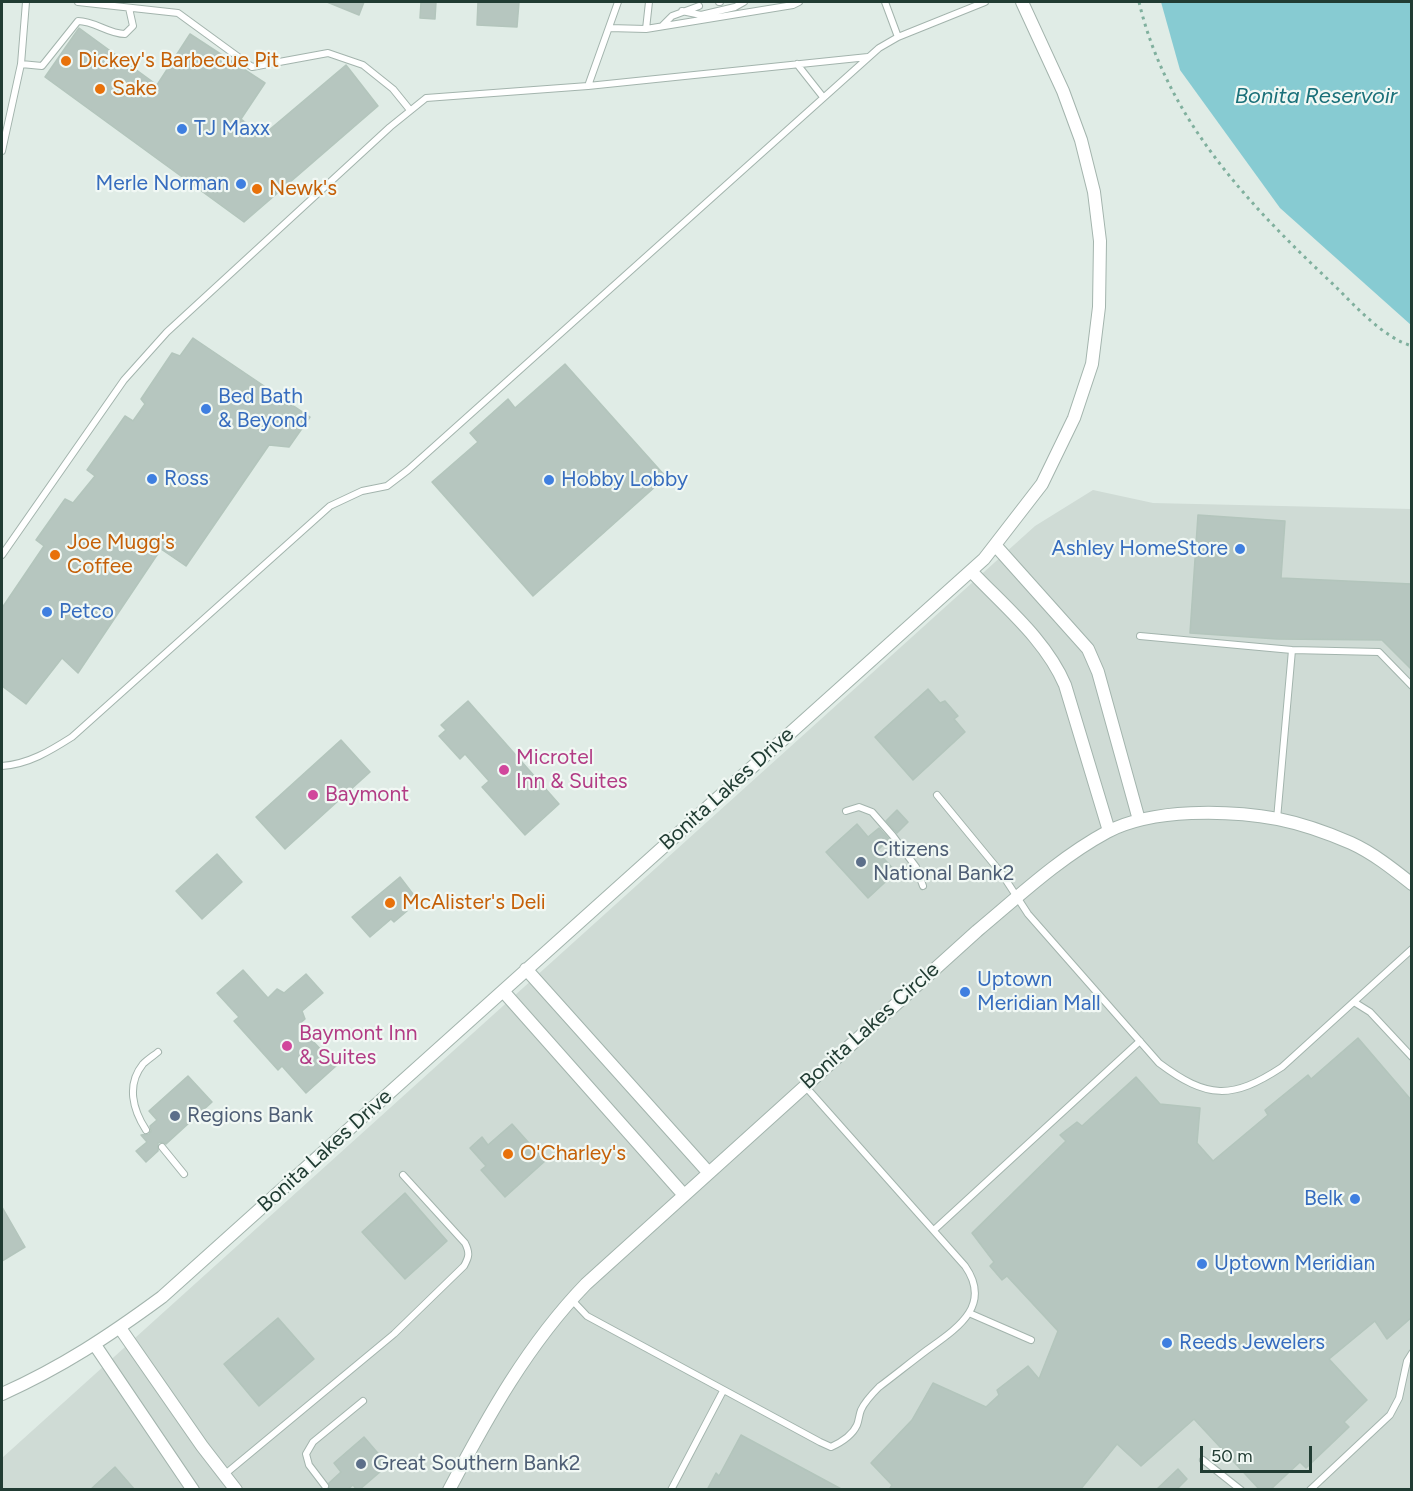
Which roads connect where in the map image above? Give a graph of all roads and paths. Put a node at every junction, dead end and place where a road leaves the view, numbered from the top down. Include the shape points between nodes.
1 (26, 2) edge
2 (78, 2) edge
3 (618, 2) edge
4 (649, 2) edge
5 (744, 2) edge
6 (761, 2) edge
7 (799, 2) edge
8 (885, 2) edge
9 (985, 2) edge
10 (1022, 2) edge
11 (1139, 2) edge
12 (699, 6) dead end
13 (129, 8) junction
14 (761, 10) junction
15 (682, 11) junction
16 (661, 27) junction
17 (609, 28) junction
18 (646, 29) junction
19 (897, 37) junction
20 (868, 57) junction
21 (21, 64) junction
22 (797, 64) junction
23 (588, 86) junction
24 (823, 97) junction
25 (410, 110) junction
26 (2, 115) edge
27 (10, 116) junction
28 (2, 151) edge
29 (1412, 346) edge
30 (995, 545) junction
31 (2, 555) edge
32 (971, 571) junction
33 (1140, 636) dead end
34 (1292, 650) junction
35 (1412, 686) edge
36 (2, 766) edge
37 (937, 795) dead end
38 (846, 811) dead end
39 (1277, 819) junction
40 (1139, 820) junction
41 (1109, 831) junction
42 (1412, 884) edge
43 (923, 886) dead end
44 (1017, 896) junction
45 (1412, 949) edge
46 (526, 969) junction
47 (503, 991) junction
48 (1354, 1002) junction
49 (1140, 1041) junction
50 (158, 1052) dead end
51 (1412, 1057) edge
52 (804, 1085) junction
53 (146, 1130) dead end
54 (162, 1148) dead end
55 (708, 1172) junction
56 (184, 1173) dead end
57 (403, 1175) dead end
58 (683, 1194) junction
59 (934, 1230) junction
60 (571, 1299) junction
61 (969, 1313) junction
62 (120, 1328) junction
63 (1031, 1340) dead end
64 (95, 1345) junction
65 (1412, 1353) edge
66 (723, 1391) junction
67 (2, 1394) edge
68 (363, 1401) dead end
69 (1203, 1460) dead end
70 (223, 1475) junction
71 (325, 1486) dead end
72 (194, 1490) edge
73 (236, 1490) edge
74 (449, 1490) edge
75 (671, 1490) edge
76 (1240, 1490) edge
77 (1310, 1490) edge

1 - 21 lane
2 - 13 lane
3 - 17 lane
4 - 18 lane
5 - 15 lane via 701,15
6 - 14 lane
7 - 14 lane
8 - 19 lane
9 - 19 lane
10 - 30 street, Bonita Lakes Drive via 1082,140 1100,241 1099,307 1092,364 1074,418 1042,484
11 - 29 path via 1146,32 1173,91 1199,137 1227,175 1299,253 1370,320
12 - 15 lane
13 - 21 lane via 133,26 125,34 78,21 42,66
13 - 25 lane via 178,13 252,67 328,53 363,65 393,88
14 - 16 lane
15 - 16 lane
16 - 18 lane
17 - 18 lane
17 - 23 lane
19 - 20 lane
20 - 22 lane
20 - 24 lane
21 - 27 lane
22 - 23 lane
22 - 24 lane
23 - 25 lane via 426,98
24 - 36 lane via 408,470 387,486 362,491 330,506 72,737 43,755
25 - 31 lane via 166,332 124,380
26 - 27 lane
27 - 28 lane
30 - 32 street, Bonita Lakes Drive
30 - 40 street via 1088,649 1098,672
32 - 41 street via 1058,668
32 - 46 street, Bonita Lakes Drive
33 - 34 lane
34 - 35 lane via 1379,652
34 - 39 lane
37 - 44 lane
38 - 43 lane via 859,807 872,812 916,867
39 - 40 street, Bonita Lakes Circle via 1185,814
39 - 42 street, Bonita Lakes Circle via 1354,844
40 - 41 street, Bonita Lakes Circle
41 - 44 street, Bonita Lakes Circle via 1068,856
44 - 49 lane via 1028,914
44 - 52 street, Bonita Lakes Circle
45 - 48 lane
46 - 47 street, Bonita Lakes Drive
46 - 55 street
47 - 58 street
47 - 62 street, Bonita Lakes Drive via 171,1289
48 - 49 lane via 1282,1067 1237,1091 1209,1090 1183,1081 1159,1063
48 - 51 lane via 1370,1012
49 - 59 lane
50 - 53 lane via 142,1064 131,1097
52 - 55 street, Bonita Lakes Circle
52 - 59 lane
54 - 56 lane
55 - 58 street, Bonita Lakes Circle
57 - 70 lane via 465,1243 469,1257 464,1266 394,1334
58 - 60 street, Bonita Lakes Circle
59 - 61 lane via 973,1277 975,1299
60 - 66 lane via 587,1316
60 - 74 street, Bonita Lakes Circle via 517,1369
61 - 63 lane
61 - 66 lane via 956,1328 879,1387 867,1399 850,1435 831,1447
62 - 64 street, Bonita Lakes Drive
62 - 70 street
64 - 67 street, Bonita Lakes Drive
64 - 72 street
65 - 77 lane via 1390,1415
66 - 75 lane
68 - 71 lane via 314,1442 306,1454 309,1465
69 - 76 lane
70 - 73 street

